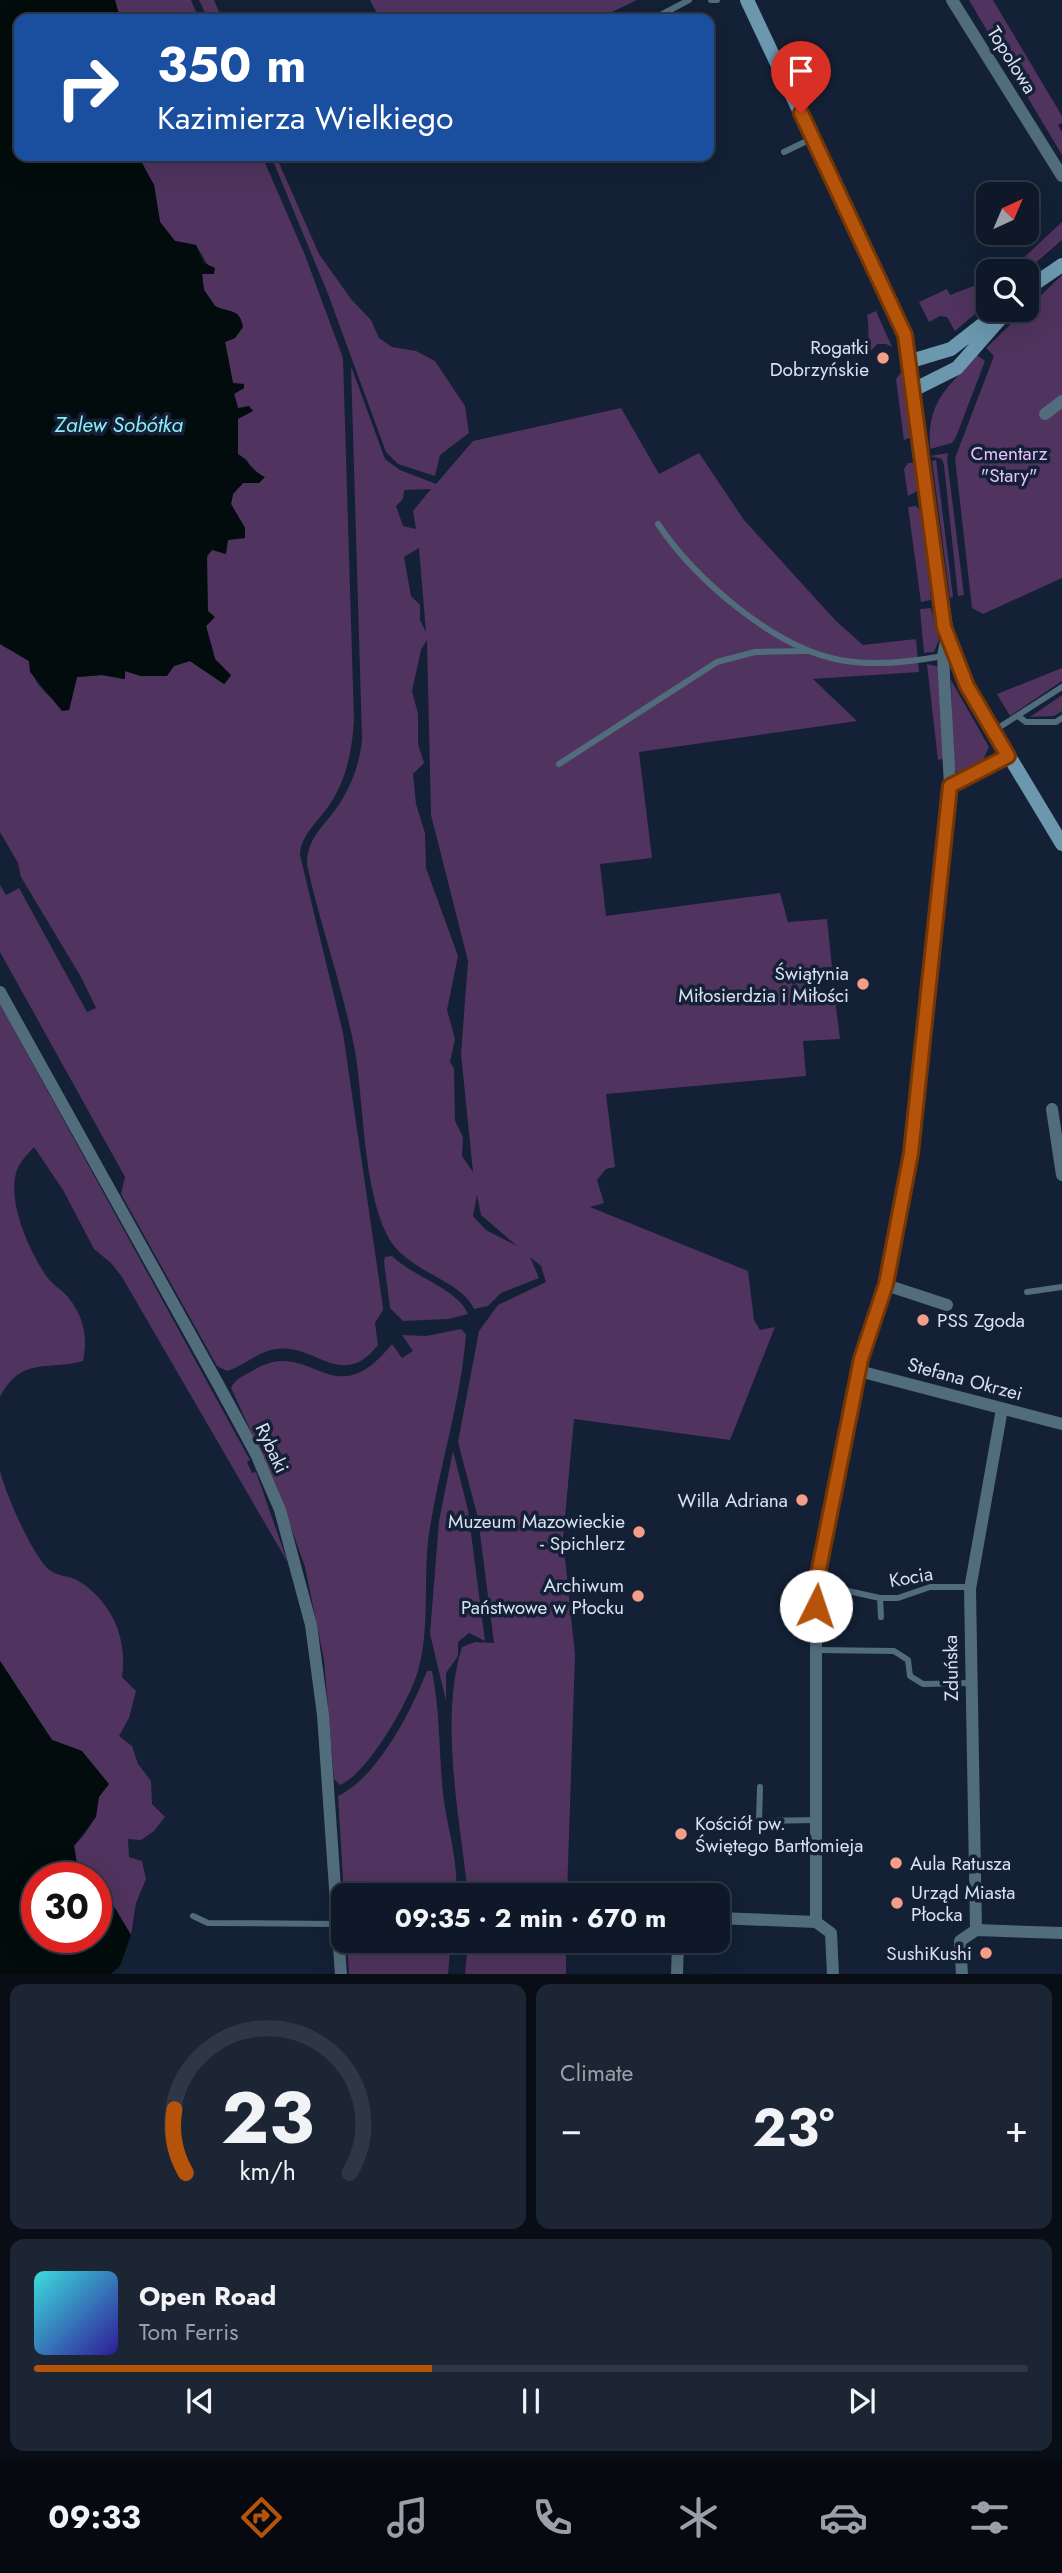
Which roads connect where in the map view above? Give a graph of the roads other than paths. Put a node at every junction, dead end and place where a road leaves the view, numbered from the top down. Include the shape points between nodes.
1 (689, 0) edge
2 (711, 0) edge
3 (717, 0) edge
4 (747, 0) edge
5 (952, 0) edge
6 (662, 14) edge
7 (813, 138) junction
8 (784, 152) dead end
9 (1062, 176) edge
10 (1062, 265) edge
11 (1039, 281) edge
12 (986, 322) edge
13 (997, 322) edge
14 (911, 360) junction
15 (915, 389) junction
16 (1062, 401) edge
17 (1045, 414) dead end
18 (657, 524) dead end
19 (947, 636) junction
20 (812, 651) junction
21 (943, 656) junction
22 (1062, 687) edge
23 (1018, 716) junction
24 (1062, 718) edge
25 (994, 731) junction
26 (1008, 756) junction
27 (559, 764) dead end
28 (950, 786) junction
29 (1062, 845) edge
30 (0, 992) edge
31 (1052, 1109) dead end
32 (1062, 1175) edge
33 (886, 1284) junction
34 (1062, 1287) edge
35 (1027, 1292) dead end
36 (947, 1305) dead end
37 (859, 1371) junction
38 (1002, 1409) junction
39 (1062, 1424) edge
40 (816, 1584) junction
41 (970, 1587) junction
42 (880, 1598) junction
43 (881, 1617) dead end
44 (816, 1650) junction
45 (970, 1683) junction
46 (760, 1787) dead end
47 (816, 1820) junction
48 (336, 1883) edge
49 (193, 1916) dead end
50 (730, 1918) edge
51 (816, 1922) junction
52 (331, 1924) edge
53 (976, 1930) junction
54 (1062, 1933) edge
55 (340, 1953) edge
56 (678, 1953) edge
57 (341, 1974) edge
58 (677, 1974) edge
59 (833, 1974) edge
60 (962, 1974) edge

1 - 6 lane
2 - 3 lane
4 - 7 street
5 - 9 street, Topolowa
7 - 8 lane
7 - 14 street via 901,322
10 - 11 street
12 - 14 street via 951,349
13 - 15 street via 957,368
14 - 15 street
15 - 19 street
16 - 17 street
18 - 20 lane via 682,558 713,586 765,625
19 - 21 street
19 - 25 street via 967,686
20 - 21 lane via 858,662
20 - 27 lane via 755,652 717,662
21 - 28 street
22 - 23 lane
23 - 24 lane via 1026,722
23 - 25 lane
25 - 26 street
26 - 28 street
26 - 29 street
28 - 33 street via 911,1153
30 - 48 street, Rybaki via 234,1413 279,1510 311,1625
31 - 32 street
33 - 36 street
33 - 37 street
34 - 35 lane
37 - 38 street, Stefana Okrzei
37 - 40 street
38 - 39 street, Stefana Okrzei
38 - 41 street, Zduńska
40 - 42 lane, Kocia
40 - 44 street
41 - 42 lane, Kocia via 930,1587 898,1598
41 - 45 street, Zduńska
42 - 43 lane
44 - 45 lane via 894,1651 908,1660 910,1676 923,1684
44 - 47 street
45 - 53 street, Zduńska
46 - 47 lane via 759,1821
47 - 51 street
49 - 52 lane via 208,1923
50 - 51 street
51 - 59 street via 831,1933
53 - 54 street
53 - 60 street via 960,1941
55 - 57 street, Rybaki
56 - 58 street

